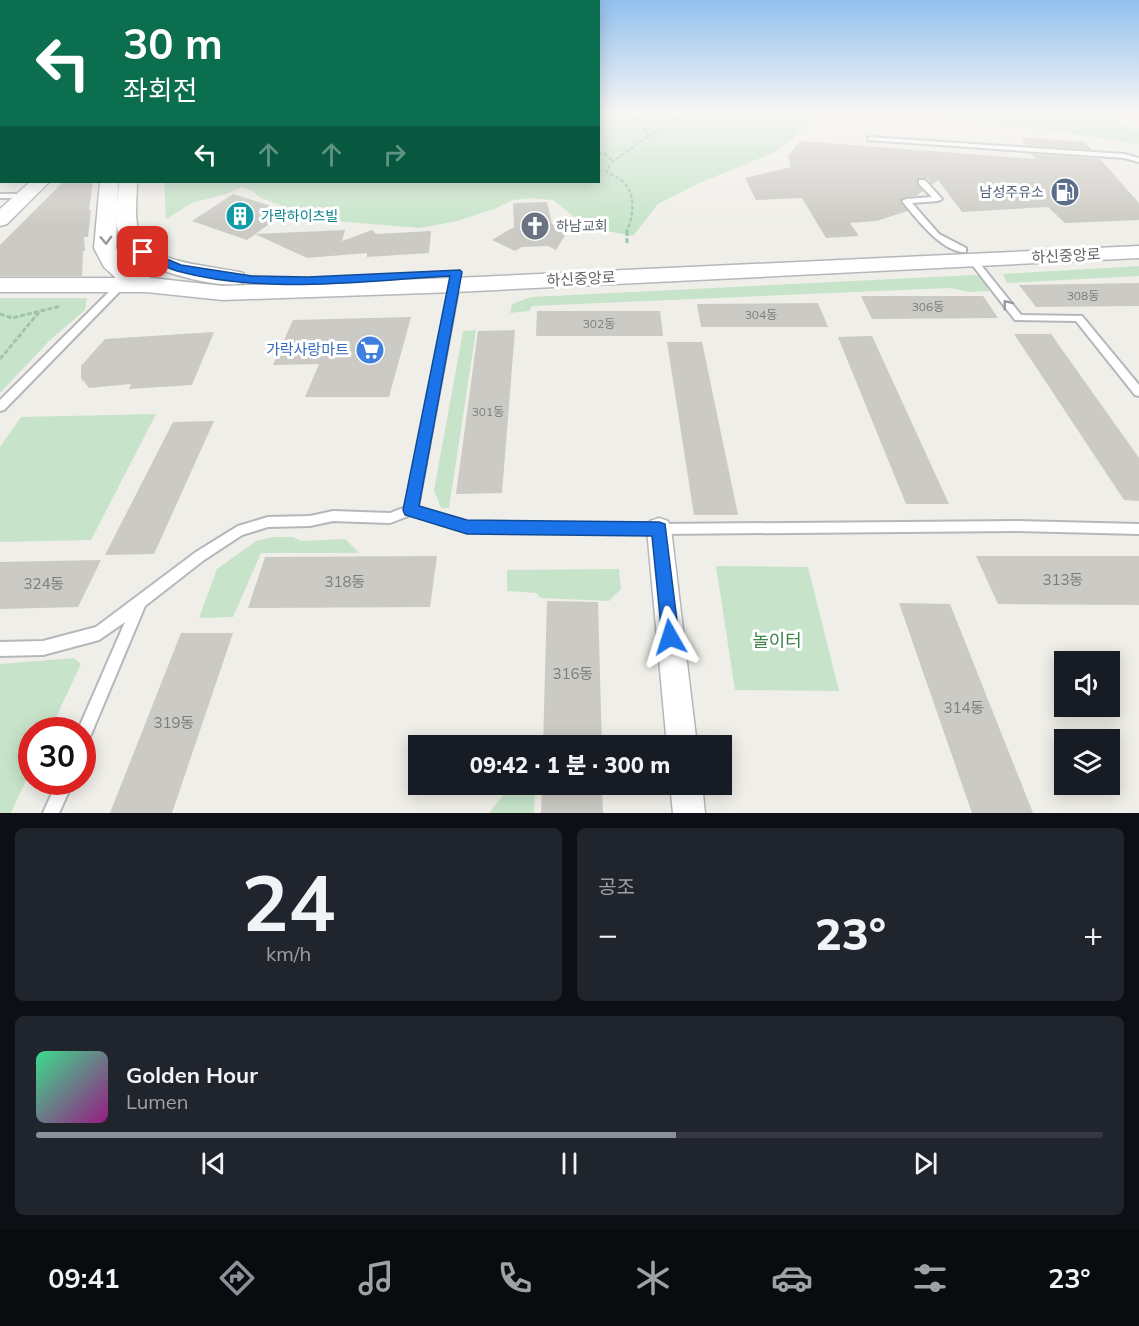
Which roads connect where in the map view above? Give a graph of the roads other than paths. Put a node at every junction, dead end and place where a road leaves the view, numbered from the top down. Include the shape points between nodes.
1 (1033, 150) edge
2 (1139, 160) edge
3 (921, 182) dead end
4 (39, 183) edge
5 (109, 183) edge
6 (128, 183) edge
7 (0, 196) edge
8 (26, 196) junction
9 (0, 220) edge
10 (1139, 239) edge
11 (1139, 252) edge
12 (968, 256) junction
13 (455, 279) junction
14 (0, 285) edge
15 (121, 285) junction
16 (146, 285) junction
17 (1139, 392) edge
18 (0, 407) edge
19 (411, 510) junction
20 (659, 529) junction
21 (1139, 529) edge
22 (140, 603) junction
23 (0, 649) edge
24 (91, 717) edge
25 (681, 735) edge
26 (59, 795) edge
27 (687, 795) edge
28 (51, 813) edge
29 (689, 813) edge

1 - 2 lane
3 - 12 lane via 938,198 906,201 936,236
4 - 8 street
5 -> 16 street, 하신중앙로 via 105,249 126,275
6 - 13 street, 하신중앙로 via 128,231 133,245 178,268 275,281
7 - 8 lane
8 - 9 street
10 - 12 street, 하신중앙로
11 - 12 street, 하신중앙로
12 - 13 street, 하신중앙로
17 -> 12 lane via 1079,318 1018,318
13 - 16 street, 하신중앙로 via 223,293
13 - 19 lane
14 - 15 street
15 - 16 street
15 - 18 lane
19 - 20 lane via 467,527
19 - 22 lane via 390,518 333,516 268,522 238,531
20 - 21 lane
20 - 25 street
22 - 23 lane via 99,633 43,648
22 - 24 lane
26 - 28 lane
27 - 29 street

